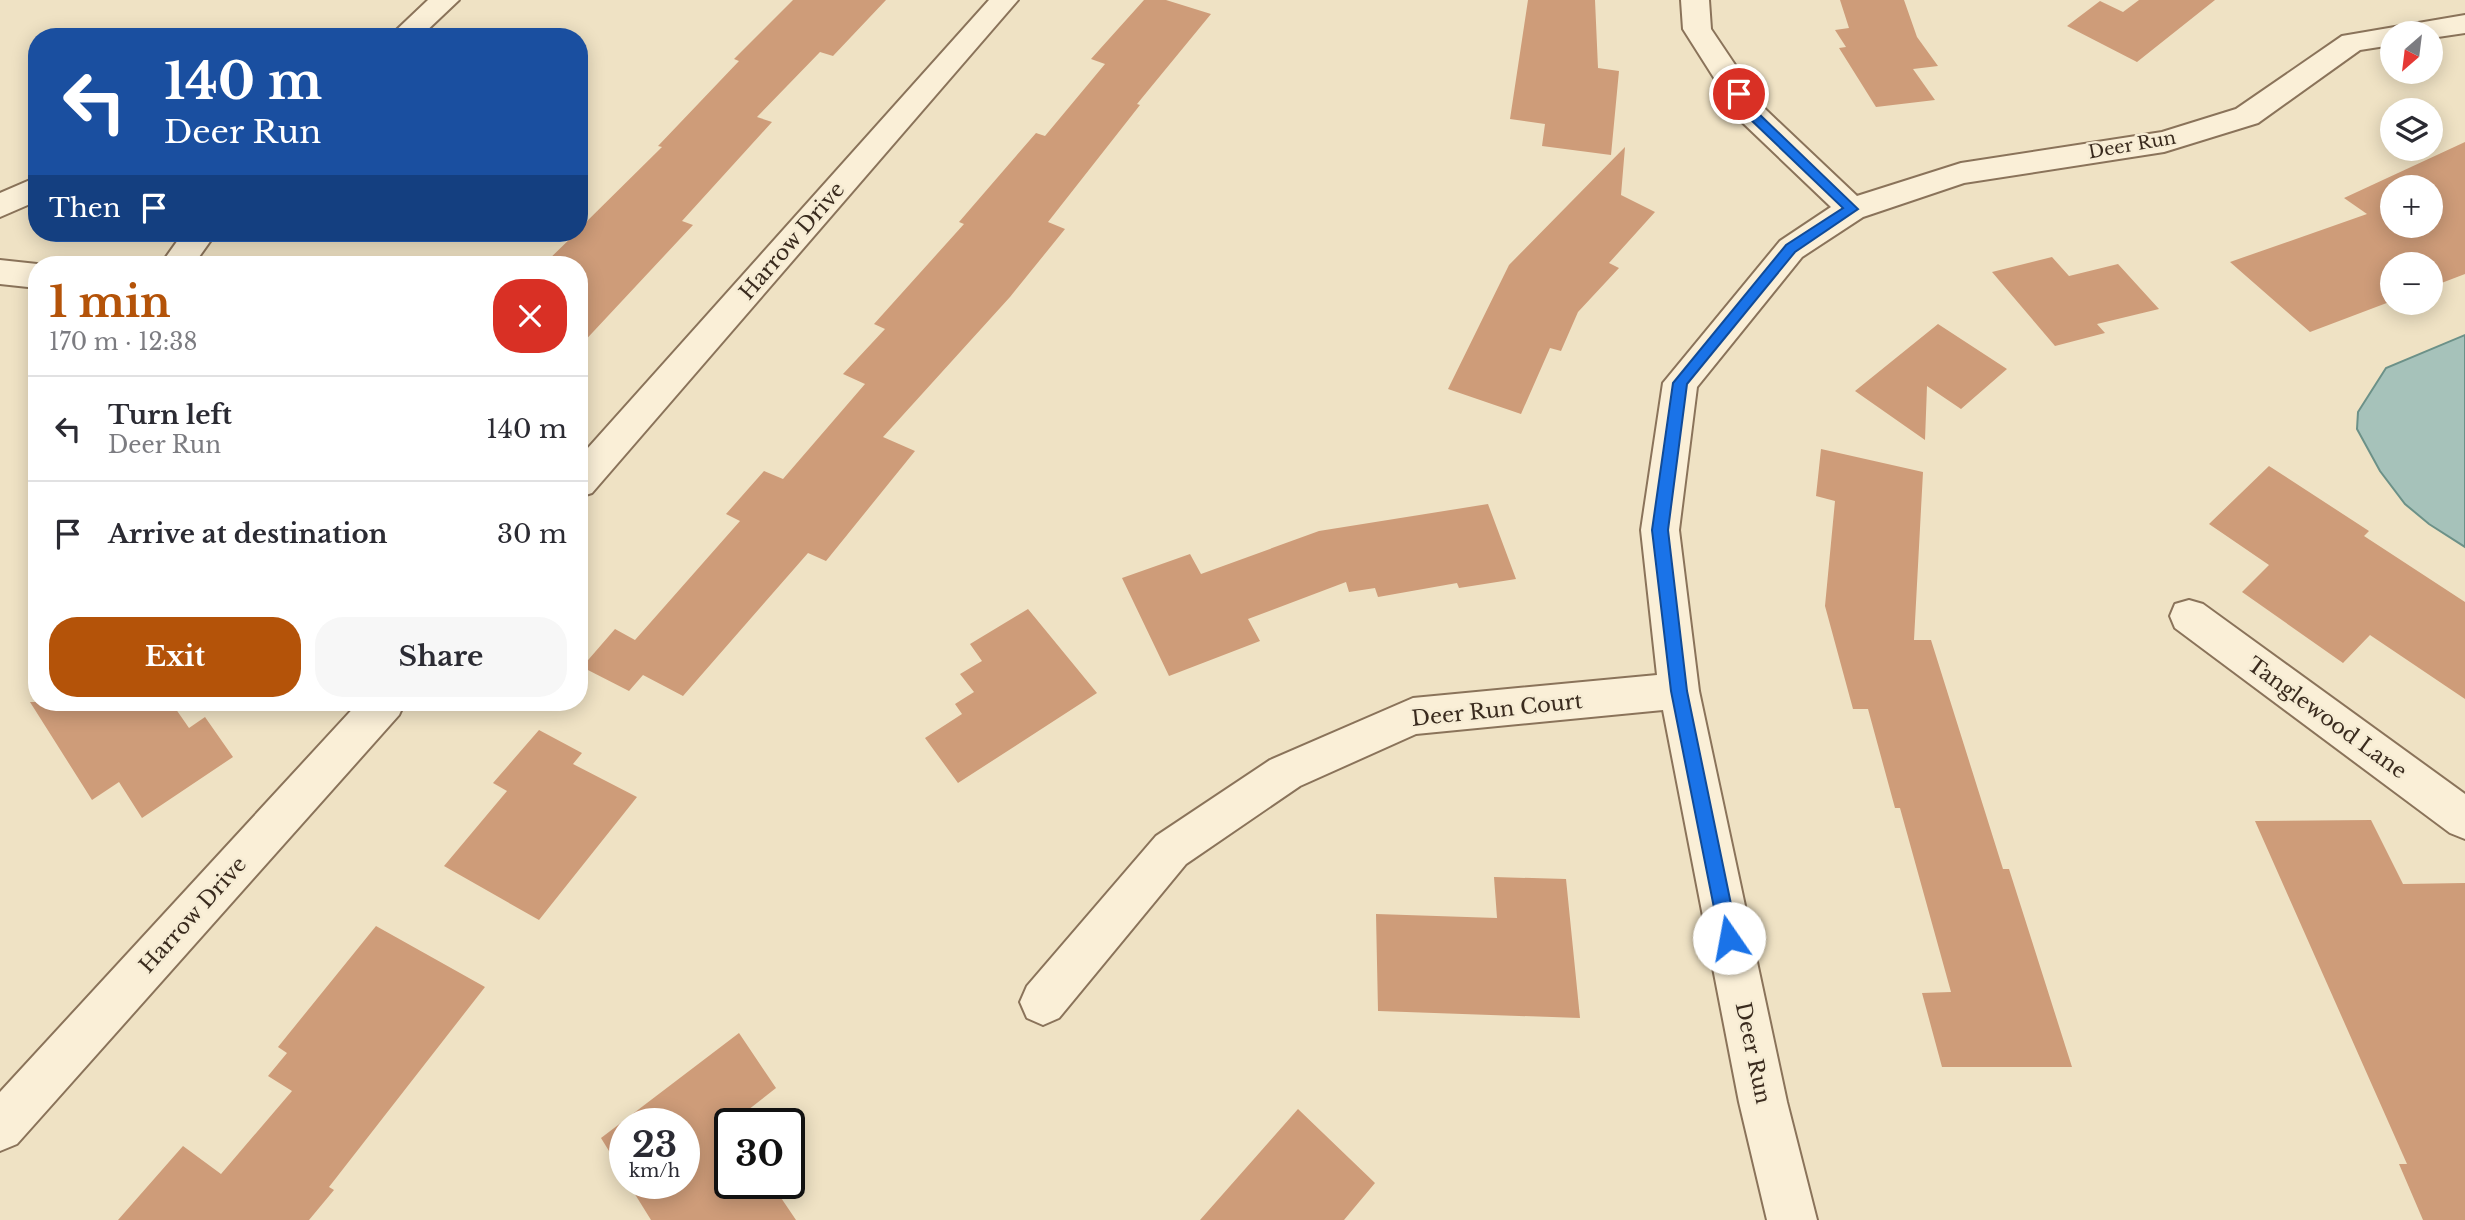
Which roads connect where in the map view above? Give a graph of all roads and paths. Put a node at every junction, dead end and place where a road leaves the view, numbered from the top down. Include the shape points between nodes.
1 (445, 0) edge
2 (1004, 0) edge
3 (1695, 0) edge
4 (2465, 24) edge
5 (413, 28) edge
6 (2443, 28) edge
7 (2380, 38) edge
8 (28, 192) edge
9 (0, 206) edge
10 (1852, 209) junction
11 (0, 272) edge
12 (28, 275) edge
13 (588, 473) edge
14 (2189, 616) dead end
15 (1679, 691) junction
16 (377, 711) edge
17 (2465, 819) edge
18 (1043, 1002) dead end
19 (0, 1127) edge
20 (1792, 1220) edge

1 - 5 street
2 - 13 street, Harrow Drive
3 - 10 street via 1698,29 1753,115
4 - 6 street
7 - 10 street, Deer Run via 2352,42 2247,116 2176,139 1961,173
8 - 9 street
10 - 15 street, Deer Run via 1791,249 1680,383 1660,530
11 - 12 street
14 - 17 street, Tanglewood Lane
15 - 18 street, Deer Run Court via 1413,716 1285,773 1171,850
15 - 20 street, Deer Run via 1763,1102
16 - 19 street, Harrow Drive

